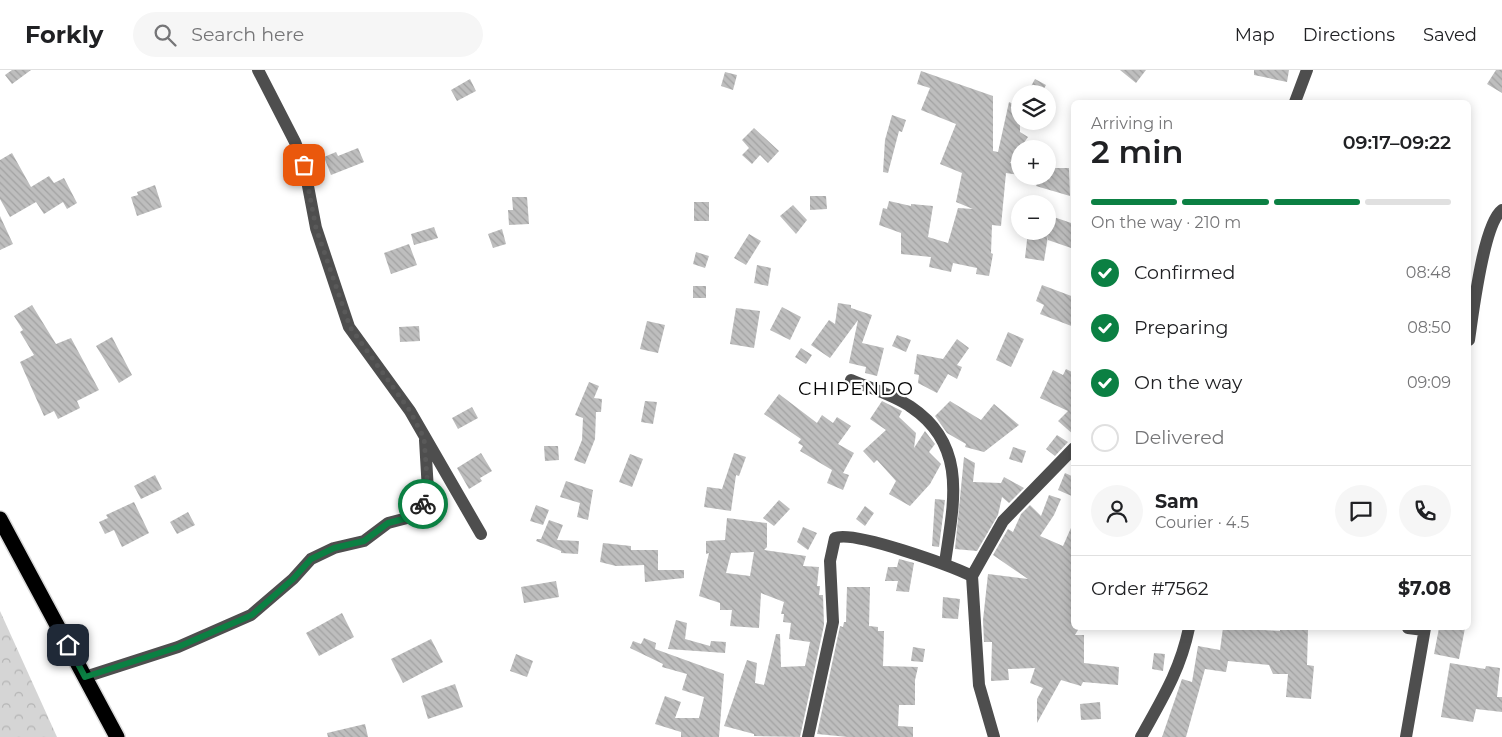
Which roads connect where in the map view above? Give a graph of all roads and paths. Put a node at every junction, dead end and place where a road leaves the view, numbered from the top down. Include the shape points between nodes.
1 (258, 70) edge
2 (1308, 73) edge
3 (1297, 100) edge
4 (1502, 210) edge
5 (1471, 328) edge
6 (851, 380) dead end
7 (424, 438) junction
8 (1071, 451) edge
9 (0, 519) edge
10 (481, 534) dead end
11 (945, 563) junction
12 (972, 576) junction
13 (1189, 630) edge
14 (1425, 630) edge
15 (85, 677) junction
16 (117, 737) edge
17 (808, 737) edge
18 (994, 737) edge
19 (1141, 737) edge
20 (1406, 737) edge

1 - 7 street via 304,165 316,228 350,327 410,411
2 - 3 street
4 - 5 street via 1497,214 1484,248
6 - 11 street via 910,406 933,428 948,453 954,472 954,502
7 - 10 street
7 - 15 street via 428,491 422,506 411,517 388,523 364,541 334,548 311,559 252,615 178,647
8 - 12 street via 1003,521
9 - 15 highway
11 - 12 street
11 - 17 street via 869,541 835,538 830,561 833,622
12 - 18 street via 979,685
13 - 19 street via 1183,657
14 - 20 street
15 - 16 highway

